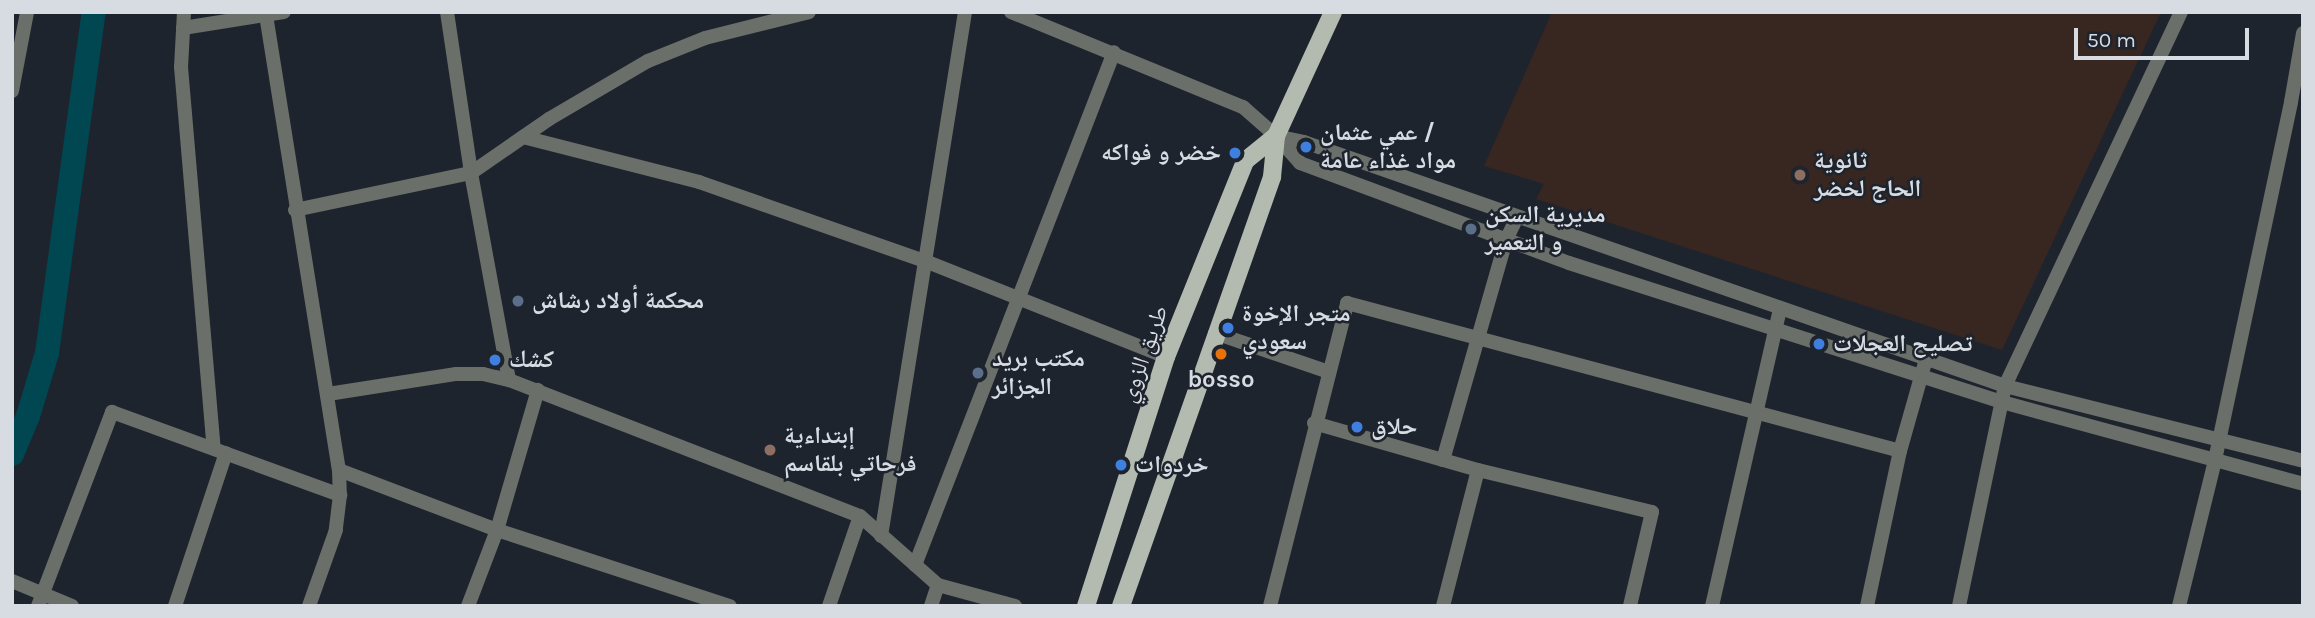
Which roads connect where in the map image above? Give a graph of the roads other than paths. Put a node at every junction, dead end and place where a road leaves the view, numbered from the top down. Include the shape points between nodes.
1 (184, 12) edge
2 (285, 12) edge
3 (447, 12) edge
4 (809, 12) edge
5 (965, 12) edge
6 (1011, 12) edge
7 (1333, 12) edge
8 (2181, 12) edge
9 (25, 13) edge
10 (266, 15) junction
11 (183, 28) junction
12 (2303, 33) edge
13 (1114, 52) junction
14 (12, 91) edge
15 (2297, 103) edge
16 (1276, 136) junction
17 (523, 137) junction
18 (471, 173) junction
19 (295, 210) junction
20 (1517, 217) junction
21 (1506, 240) junction
22 (925, 261) junction
23 (1019, 299) junction
24 (1780, 310) junction
25 (1776, 330) junction
26 (1215, 333) junction
27 (1477, 337) junction
28 (1166, 357) junction
29 (1926, 359) junction
30 (1329, 372) junction
31 (1922, 378) junction
32 (509, 380) junction
33 (2005, 386) junction
34 (538, 390) junction
35 (328, 394) junction
36 (2002, 402) junction
37 (1756, 412) junction
38 (1314, 424) junction
39 (2219, 439) junction
40 (220, 451) junction
41 (1900, 451) junction
42 (1443, 460) junction
43 (2215, 460) junction
44 (2303, 461) edge
45 (339, 470) junction
46 (1478, 470) junction
47 (2303, 484) edge
48 (340, 495) junction
49 (860, 516) junction
50 (496, 530) junction
51 (881, 536) junction
52 (915, 565) junction
53 (12, 581) edge
54 (938, 585) junction
55 (40, 600) edge
56 (72, 606) edge
57 (175, 606) edge
58 (309, 606) edge
59 (468, 606) edge
60 (730, 606) edge
61 (830, 606) edge
62 (930, 606) edge
63 (1015, 606) edge
64 (1086, 606) edge
65 (1121, 606) edge
66 (1270, 606) edge
67 (1443, 606) edge
68 (1630, 606) edge
69 (1712, 606) edge
70 (1867, 606) edge
71 (1959, 606) edge
72 (2179, 606) edge

1 - 11 street
2 - 10 street
3 - 18 street
4 - 17 street via 705,38 648,61
5 - 22 street
6 - 13 street
7 - 16 main road, طريق الزوي
8 - 33 street
9 - 14 street
10 - 11 street
10 - 19 street
11 - 40 street via 181,67
12 - 15 street
13 - 16 street via 1243,107
13 - 23 street
15 - 39 street
16 - 20 street
16 - 21 street via 1300,163
16 - 26 main road, طريق الزوي via 1272,177
16 - 28 main road, طريق الزوي via 1245,161
17 - 18 street
17 - 22 street via 699,182
18 - 19 street
18 - 32 street
19 - 35 street
20 - 21 street
20 - 24 street
21 - 25 street
21 - 27 street
22 - 23 street
22 - 51 street
23 - 28 street
23 - 52 street
24 - 25 street
24 - 29 street
25 - 31 street
25 - 37 street
26 - 30 street
26 - 65 main road, طريق الزوي
27 - 30 street via 1347,303
27 - 37 street
27 - 42 street
28 - 64 main road, طريق الزوي
29 - 31 street
29 - 33 street
30 - 38 street
31 - 36 street
31 - 41 street
32 - 34 street
32 - 35 street via 456,374
33 - 36 street
33 - 39 street
34 - 49 street
34 - 50 street
35 - 45 street
36 - 43 street
36 - 71 street
37 - 41 street
37 - 69 street
38 - 42 street
38 - 66 street
39 - 43 street
39 - 44 street
40 - 48 street
40 - 55 street via 112,412
40 - 57 street
41 - 70 street
42 - 46 street
43 - 47 street
43 - 72 street
45 - 48 street
45 - 50 street
46 - 67 street
46 - 68 street via 1652,512
48 - 58 street via 336,530
49 - 51 street
49 - 61 street
50 - 59 street
50 - 60 street
51 - 52 street
52 - 54 street
53 - 55 street
54 - 62 street
54 - 63 street
55 - 56 street

